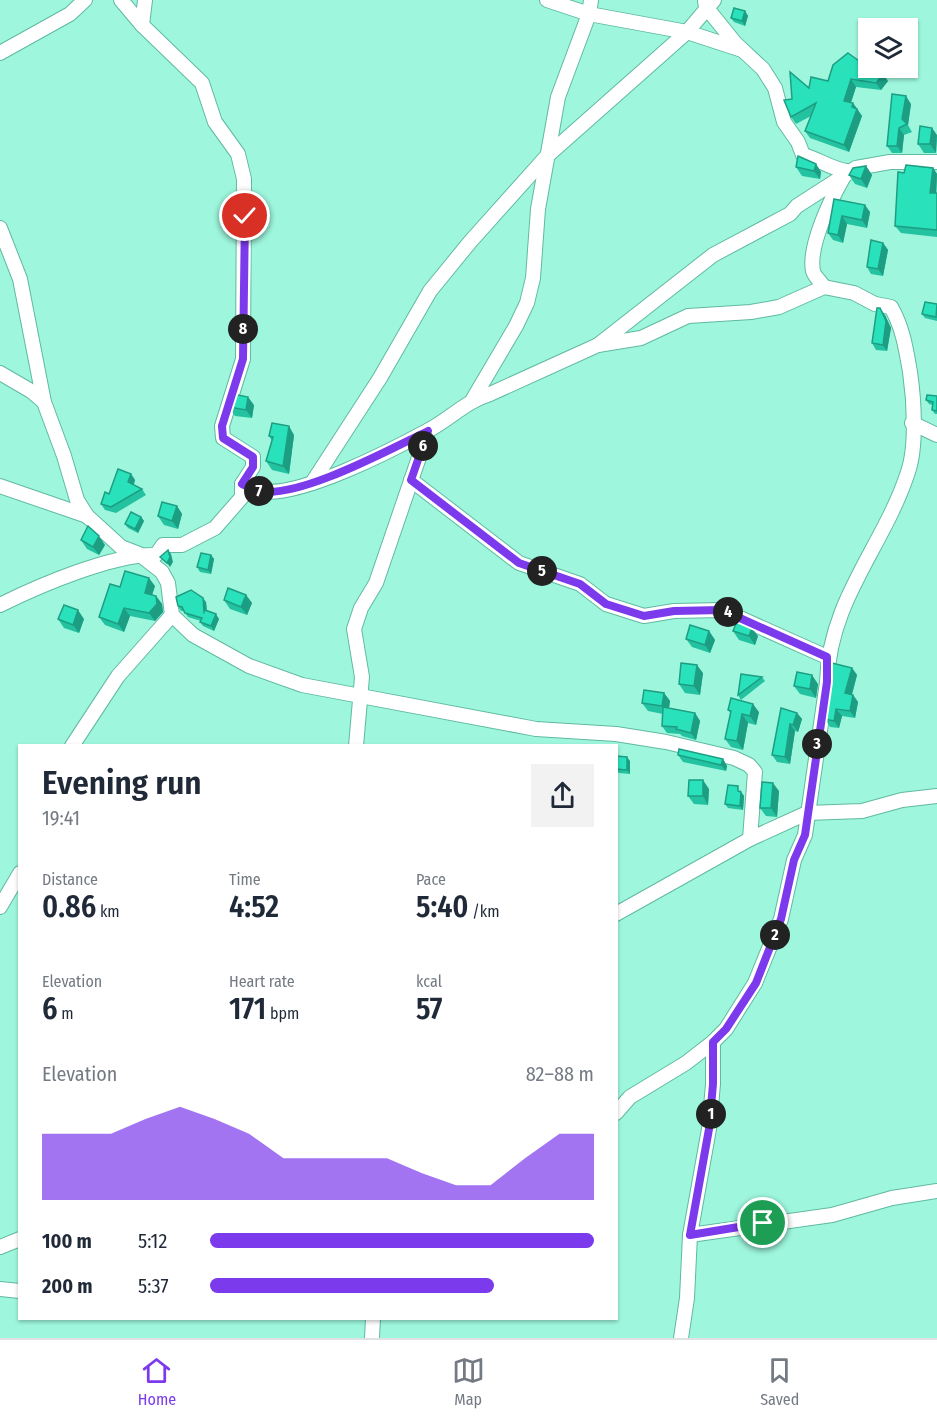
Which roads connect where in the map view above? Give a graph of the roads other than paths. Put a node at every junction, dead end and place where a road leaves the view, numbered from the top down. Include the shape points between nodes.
1 (84, 0) edge
2 (121, 0) edge
3 (145, 0) edge
4 (547, 0) edge
5 (709, 2) edge
6 (590, 7) edge
7 (142, 25) junction
8 (687, 32) junction
9 (742, 50) junction
10 (0, 53) edge
11 (547, 156) junction
12 (937, 162) edge
13 (847, 171) junction
14 (0, 228) edge
15 (824, 287) junction
16 (598, 345) junction
17 (0, 373) edge
18 (473, 399) junction
19 (44, 402) junction
20 (912, 423) junction
21 (428, 431) junction
22 (937, 435) edge
23 (411, 480) junction
24 (312, 483) junction
25 (242, 484) junction
26 (0, 486) edge
27 (87, 516) junction
28 (139, 554) junction
29 (0, 605) edge
30 (172, 615) junction
31 (827, 657) junction
32 (361, 696) junction
33 (73, 744) edge
34 (356, 744) edge
35 (937, 796) edge
36 (807, 813) junction
37 (750, 839) junction
38 (18, 876) edge
39 (0, 907) edge
40 (618, 913) edge
41 (713, 1042) junction
42 (618, 1111) edge
43 (937, 1191) edge
44 (690, 1235) junction
45 (18, 1240) edge
46 (0, 1247) edge
47 (0, 1289) edge
48 (18, 1291) edge
49 (373, 1320) edge
50 (372, 1338) edge
51 (681, 1338) edge

1 - 10 street via 70,14
2 - 7 street
3 - 7 street
4 - 6 street
5 - 8 street
5 - 9 street
6 - 8 street
6 - 11 street via 558,97
7 - 25 street via 202,83 215,122 238,154 244,179 243,359 222,426 223,438 253,457 253,467
8 - 9 street
8 - 11 street
9 - 13 street via 763,69 775,88 784,122 803,155 827,162 838,171
11 - 18 street via 527,303
11 - 24 street via 430,291
12 - 13 street via 890,162
13 - 15 street via 824,212 815,251 813,271
13 - 16 street via 790,214 713,255
14 - 19 street via 20,279
15 - 16 street via 779,307 688,316 641,338
15 - 20 street via 891,307 905,341 912,387
16 - 18 street
17 - 19 street
18 - 21 street
19 - 27 street via 76,500
20 - 22 street
20 - 31 street via 909,470 841,609
21 - 23 street
21 - 24 street
23 - 31 street via 519,563 580,584 606,604 644,616 722,610
23 - 32 street via 376,584 354,629
24 - 25 street via 260,491
25 - 28 street via 242,497 215,528 182,545 163,545 156,555
26 - 27 street
27 - 28 street via 121,547
28 - 29 street via 37,588
28 - 30 street via 166,577
30 - 32 street via 193,635 249,666 302,685
30 - 33 street via 118,676
31 - 36 street via 827,682
32 - 34 street
32 - 37 street via 536,729 666,742 734,758 755,772
35 - 36 street via 862,811
36 - 37 street
36 - 41 street via 805,835 794,860 781,919 756,983
37 - 40 street
38 - 39 street
41 - 42 street via 630,1097
41 - 44 street via 709,1129
43 - 44 street via 892,1198 832,1215
44 - 51 street
45 - 46 street
47 - 48 street
49 - 50 street

